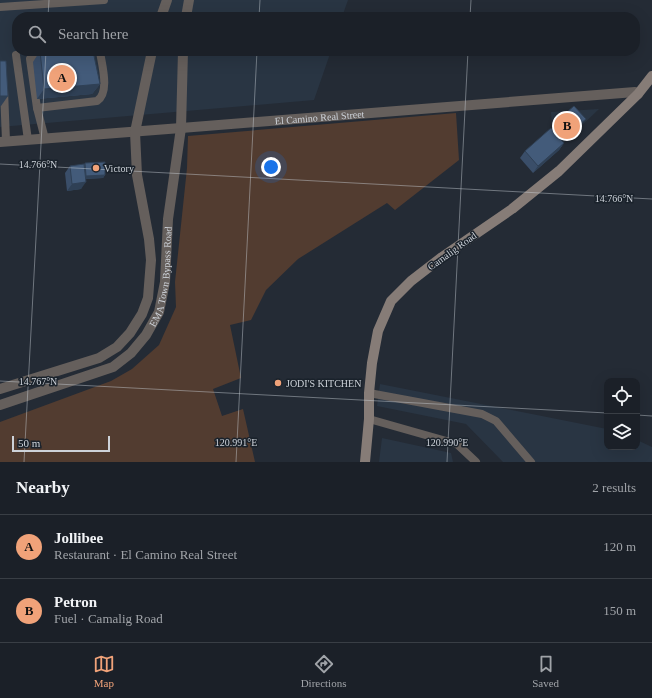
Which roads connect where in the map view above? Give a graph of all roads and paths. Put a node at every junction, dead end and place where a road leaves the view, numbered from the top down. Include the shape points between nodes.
1 (104, 0) edge
2 (167, 0) edge
3 (189, 0) edge
4 (0, 7) edge
5 (163, 12) edge
6 (187, 12) edge
7 (16, 56) edge
8 (97, 56) edge
9 (151, 56) edge
10 (183, 56) edge
11 (53, 57) edge
12 (652, 76) edge
13 (4, 82) edge
14 (638, 94) junction
15 (37, 108) junction
16 (3, 110) edge
17 (181, 128) junction
18 (135, 132) junction
19 (45, 139) junction
20 (28, 140) junction
21 (3, 142) edge
22 (0, 389) edge
23 (369, 393) junction
24 (0, 405) edge
25 (369, 419) junction
26 (365, 462) edge
27 (476, 462) edge
28 (531, 462) edge

1 - 4 lane
2 - 5 street
3 - 6 street
7 - 20 lane
8 - 15 lane via 105,90 102,98 97,101
9 - 18 street, EMA Town Bypass Road
10 - 17 street, EMA Town Bypass Road
11 - 15 lane via 30,59
12 - 14 main road, Camalig Road
13 - 16 lane
14 - 17 street, El Camino Real Street via 635,92
14 - 23 main road, Camalig Road via 532,195 442,257 392,301 378,331
15 - 19 lane
16 - 21 lane
17 - 18 street, El Camino Real Street
17 - 24 street, EMA Town Bypass Road via 168,219 165,282 159,312 146,335 132,353 113,366
18 - 19 street, El Camino Real Street
18 - 22 street, EMA Town Bypass Road via 137,175 151,260 148,298 142,314 117,347 98,358
19 - 20 street, El Camino Real Street
20 - 21 street, El Camino Real Street
23 - 25 main road, Camalig Road
23 - 28 lane via 482,414 496,421
25 - 26 main road, Camalig Road
25 - 27 lane via 457,444

